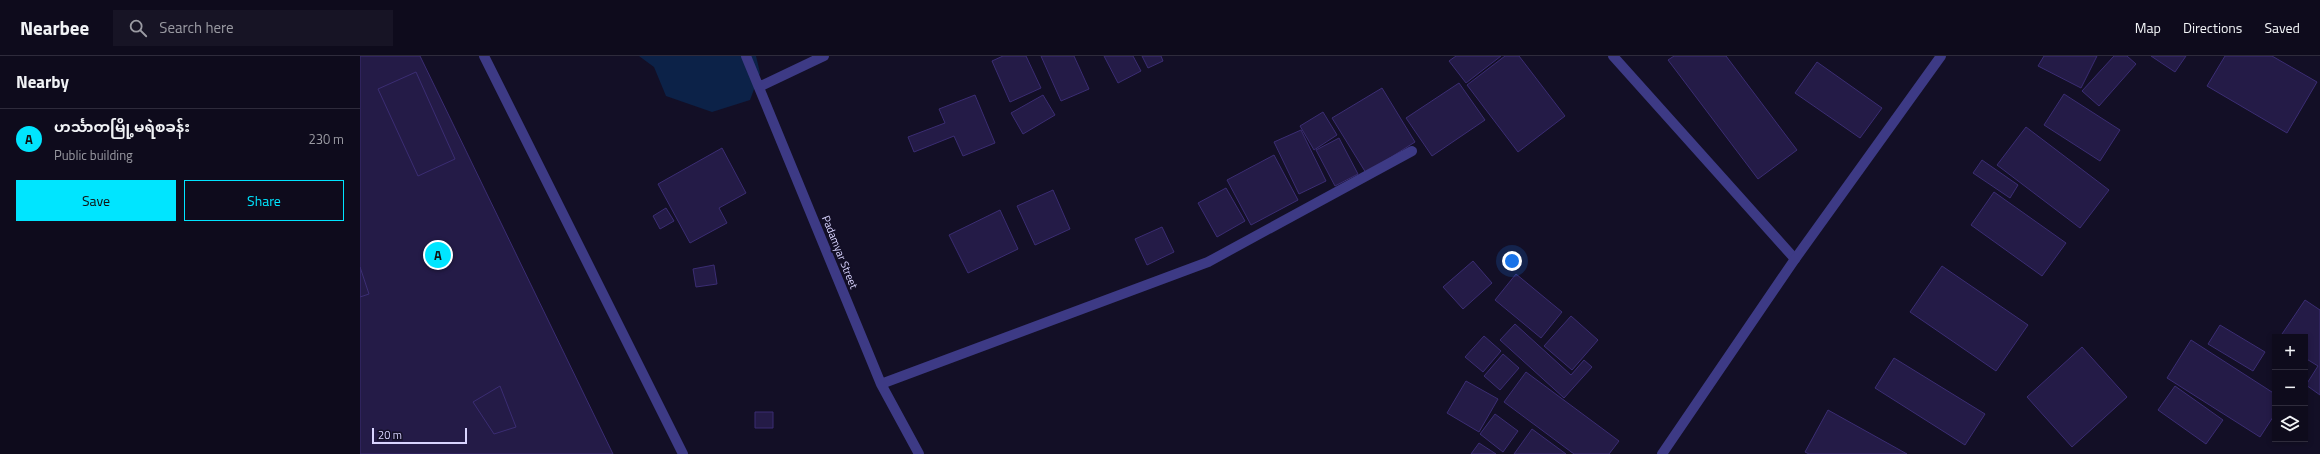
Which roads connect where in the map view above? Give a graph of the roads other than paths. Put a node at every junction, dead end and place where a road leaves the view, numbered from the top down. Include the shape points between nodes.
1 (484, 56) edge
2 (746, 56) edge
3 (824, 56) edge
4 (1613, 56) edge
5 (1941, 56) edge
6 (758, 87) junction
7 (1412, 151) dead end
8 (1795, 259) junction
9 (881, 384) junction
10 (683, 454) edge
11 (919, 454) edge
12 (1662, 454) edge

1 - 10 street
2 - 6 street, Padamyar Street
3 - 6 street
4 - 8 street
5 - 8 street
6 - 9 street, Padamyar Street
7 - 9 street via 1208,262
8 - 12 street
9 - 11 street, Padamyar Street

